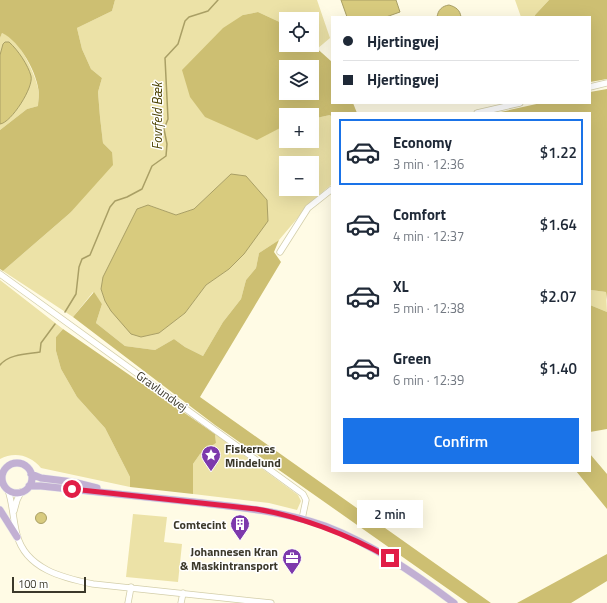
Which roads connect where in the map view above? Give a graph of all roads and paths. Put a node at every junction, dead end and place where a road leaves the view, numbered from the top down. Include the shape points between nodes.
1 (607, 83) edge
2 (591, 87) edge
3 (516, 104) edge
4 (481, 112) edge
5 (331, 190) edge
6 (280, 252) dead end
7 (0, 274) edge
8 (2, 470) edge
9 (31, 474) junction
10 (1, 482) edge
11 (29, 486) junction
12 (8, 490) junction
13 (21, 492) junction
14 (118, 494) junction
15 (0, 510) edge
16 (14, 516) junction
17 (302, 519) junction
18 (17, 537) junction
19 (131, 587) junction
20 (183, 593) junction
21 (128, 603) edge
22 (181, 603) edge
23 (271, 603) edge
24 (454, 603) edge

1 - 2 street
3 - 4 street
5 - 6 street via 308,208
7 - 17 street, Gravlundvej via 303,494 306,500
8 - 9 main road via 17,463 26,466
8 - 10 main road
9 - 11 main road
9 - 14 main road
10 - 12 main road
11 - 13 main road
11 - 14 main road
12 - 13 main road
12 - 16 street
13 - 16 street
14 - 17 main road via 256,509
15 - 18 main road
16 - 18 street
17 - 24 main road via 378,551
18 - 19 street via 25,552 44,569 71,580
19 - 20 street
19 - 21 street
20 - 22 street
20 - 23 street

